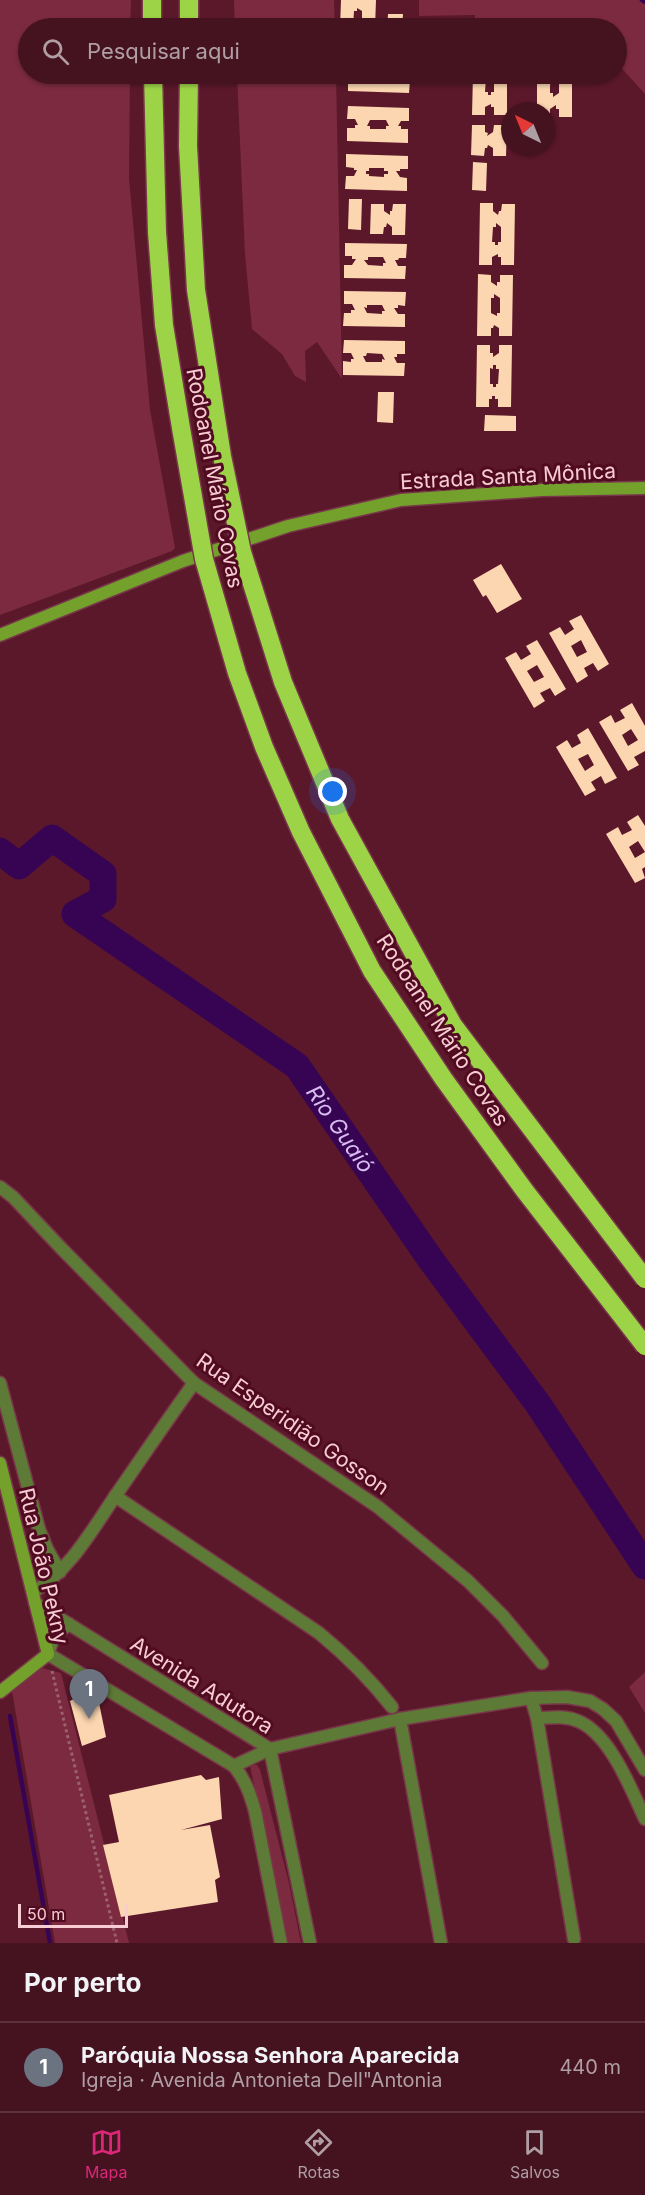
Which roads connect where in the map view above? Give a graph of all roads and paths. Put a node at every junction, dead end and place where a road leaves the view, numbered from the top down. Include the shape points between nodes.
1 (152, 0) edge
2 (189, 0) edge
3 (152, 18) edge
4 (189, 18) edge
5 (153, 84) edge
6 (189, 84) edge
7 (645, 488) edge
8 (0, 635) edge
9 (0, 1187) edge
10 (645, 1279) edge
11 (645, 1346) edge
12 (0, 1383) edge
13 (194, 1383) junction
14 (0, 1463) edge
15 (115, 1496) junction
16 (60, 1572) junction
17 (34, 1598) junction
18 (69, 1624) junction
19 (48, 1654) junction
20 (542, 1662) dead end
21 (0, 1692) edge
22 (531, 1698) junction
23 (392, 1707) dead end
24 (537, 1718) junction
25 (400, 1719) junction
26 (270, 1749) junction
27 (234, 1766) junction
28 (645, 1770) edge
29 (645, 1819) edge
30 (575, 1942) edge
31 (117, 1943) edge
32 (281, 1943) edge
33 (310, 1943) edge
34 (441, 1943) edge

1 - 3 highway
2 - 4 highway
5 - 11 highway, Rodoanel Mário Covas, bridge via 164,325 179,417 204,560 237,673 264,747 301,832 372,971 463,1107
6 - 10 highway, Rodoanel Mário Covas, bridge via 188,146 196,290 222,456 242,552 283,682 340,819 453,1025
7 - 8 main road, Estrada Santa Mônica via 542,490 401,500 322,518 183,561
9 - 13 street, Rua Esperidião Gosson
12 - 16 street via 39,1529
13 - 15 street
13 - 20 street, Rua Esperidião Gosson via 378,1507 468,1581
14 - 17 main road, Rua João Pekny
15 - 16 street
15 - 23 street via 320,1633 350,1659
16 - 17 street
17 - 18 street, Avenida Adutora
17 - 19 main road, Rua João Pekny
18 - 19 street via 54,1636
18 - 26 street, Avenida Adutora
19 - 21 main road, Rua João Pekny
19 - 27 street
19 - 31 path
22 - 24 street
22 - 25 street
22 - 28 street via 578,1698 603,1709 616,1721
24 - 29 street via 566,1717 601,1736
24 - 30 street
25 - 26 street
25 - 34 street
26 - 27 street
26 - 33 street, Avenida Adutora
27 - 32 street via 249,1790

